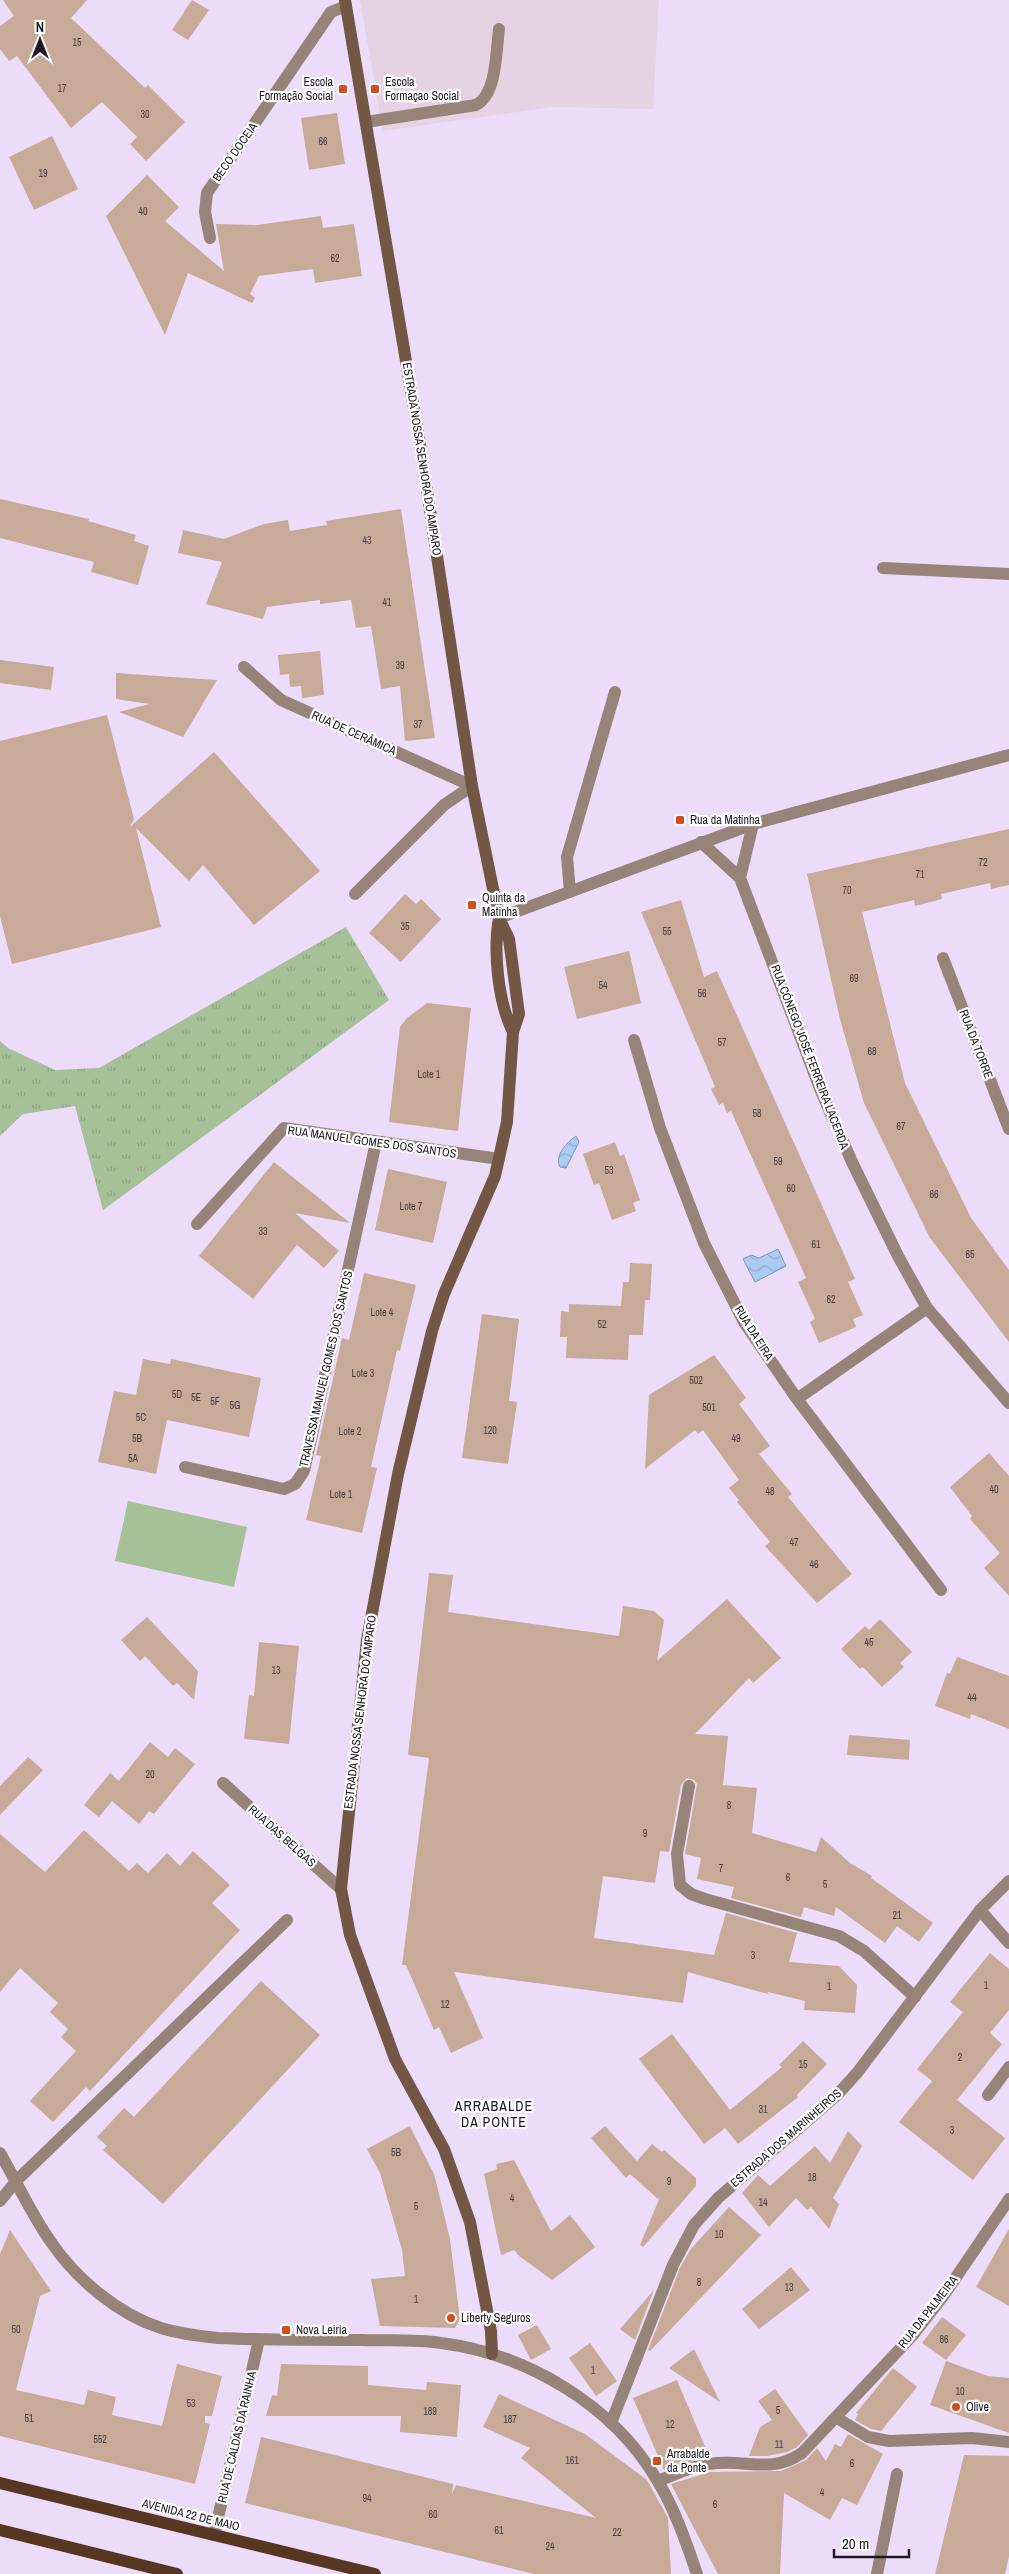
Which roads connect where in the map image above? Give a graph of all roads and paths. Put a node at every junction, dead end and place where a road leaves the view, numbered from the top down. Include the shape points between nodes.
1 (346, 3) edge
2 (499, 29) dead end
3 (366, 122) junction
4 (210, 238) dead end
5 (883, 568) dead end
6 (1009, 574) edge
7 (244, 667) dead end
8 (615, 692) dead end
9 (1009, 755) edge
10 (472, 786) junction
11 (753, 824) junction
12 (701, 842) junction
13 (740, 878) junction
14 (570, 892) junction
15 (355, 894) dead end
16 (499, 918) junction
17 (943, 958) dead end
18 (634, 1040) dead end
19 (1009, 1129) edge
20 (376, 1142) junction
21 (499, 1159) junction
22 (197, 1224) dead end
23 (927, 1308) junction
24 (797, 1399) junction
25 (1009, 1403) edge
26 (185, 1467) dead end
27 (941, 1590) dead end
28 (222, 1784) dead end
29 (689, 1786) dead end
30 (1009, 1881) edge
31 (340, 1889) junction
32 (980, 1910) junction
33 (287, 1920) dead end
34 (1009, 1943) edge
35 (915, 1997) junction
36 (1009, 2067) edge
37 (988, 2095) dead end
38 (0, 2152) edge
39 (16, 2181) junction
40 (1009, 2199) edge
41 (0, 2201) edge
42 (1004, 2218) edge
43 (259, 2340) junction
44 (492, 2354) junction
45 (837, 2418) junction
46 (611, 2423) junction
47 (1009, 2442) edge
48 (898, 2474) dead end
49 (658, 2481) junction
50 (0, 2483) edge
51 (0, 2530) edge
52 (214, 2535) junction
53 (177, 2574) edge
54 (375, 2574) edge
55 (697, 2574) edge
56 (876, 2574) edge

1 - 3 main road, ESTRADA NOSSA SENHORA DO AMPARO
1 - 4 street, BECO DOCEIA via 332,12 207,192 205,212
2 - 3 street via 490,91 484,101 476,105
3 - 10 main road, ESTRADA NOSSA SENHORA DO AMPARO via 419,438
5 - 6 street
7 - 10 street, RUA DE CERÂMICA via 281,700
8 - 14 street via 567,857
9 - 11 street
10 - 15 street via 444,805
10 - 16 main road, ESTRADA NOSSA SENHORA DO AMPARO
11 - 12 street
11 - 13 street
12 - 13 street, RUA CÓNEGO JOSÉ FERREIRA LACERDA
12 - 14 street
13 - 23 street, RUA CÓNEGO JOSÉ FERREIRA LACERDA via 821,1091 889,1239
14 - 16 street
16 - 21 main road, ESTRADA NOSSA SENHORA DO AMPARO via 495,940 505,1016 513,1032 507,1122
17 - 19 street, RUA DA TORRE
18 - 24 street, RUA DA EIRA via 660,1128 704,1243 744,1322
20 - 21 street, RUA MANUEL GOMES DOS SANTOS
20 - 22 street, RUA MANUEL GOMES DOS SANTOS via 284,1128
20 - 26 street, TRAVESSA MANUEL GOMES DOS SANTOS via 304,1471 295,1484 284,1489
21 - 31 main road, ESTRADA NOSSA SENHORA DO AMPARO via 490,1190 444,1294 432,1331 398,1474 367,1640
23 - 24 street
23 - 25 street, RUA CÓNEGO JOSÉ FERREIRA LACERDA
24 - 27 street, RUA DA EIRA
28 - 31 street, RUA DAS BELGAS
29 - 35 street via 677,1854 680,1885 705,1900 839,1936 864,1951
30 - 32 street, ESTRADA DOS MARINHEIROS
31 - 44 main road, ESTRADA NOSSA SENHORA DO AMPARO via 350,1935 395,2060 444,2149 465,2206 491,2331
32 - 34 street
32 - 35 street, ESTRADA DOS MARINHEIROS
33 - 39 street
35 - 46 street, ESTRADA DOS MARINHEIROS via 837,2096 718,2198 694,2225 674,2266
36 - 37 street
38 - 39 street
39 - 41 street
39 - 43 street via 52,2244 90,2285 112,2303 160,2328 188,2335
40 - 42 street, RUA DA PALMEIRA
42 - 45 street, RUA DA PALMEIRA via 912,2336
43 - 44 street via 440,2342
43 - 52 street, RUA DE CALDAS DA RAINHA
44 - 46 street via 551,2380
45 - 47 street via 868,2437 889,2441 972,2438
45 - 49 street, RUA DA PALMEIRA via 790,2462 772,2466 730,2462 707,2464
46 - 49 street via 634,2447
48 - 56 street
49 - 55 street
50 - 52 main road, AVENIDA 22 DE MAIO
51 - 53 main road
52 - 54 main road, AVENIDA 22 DE MAIO

